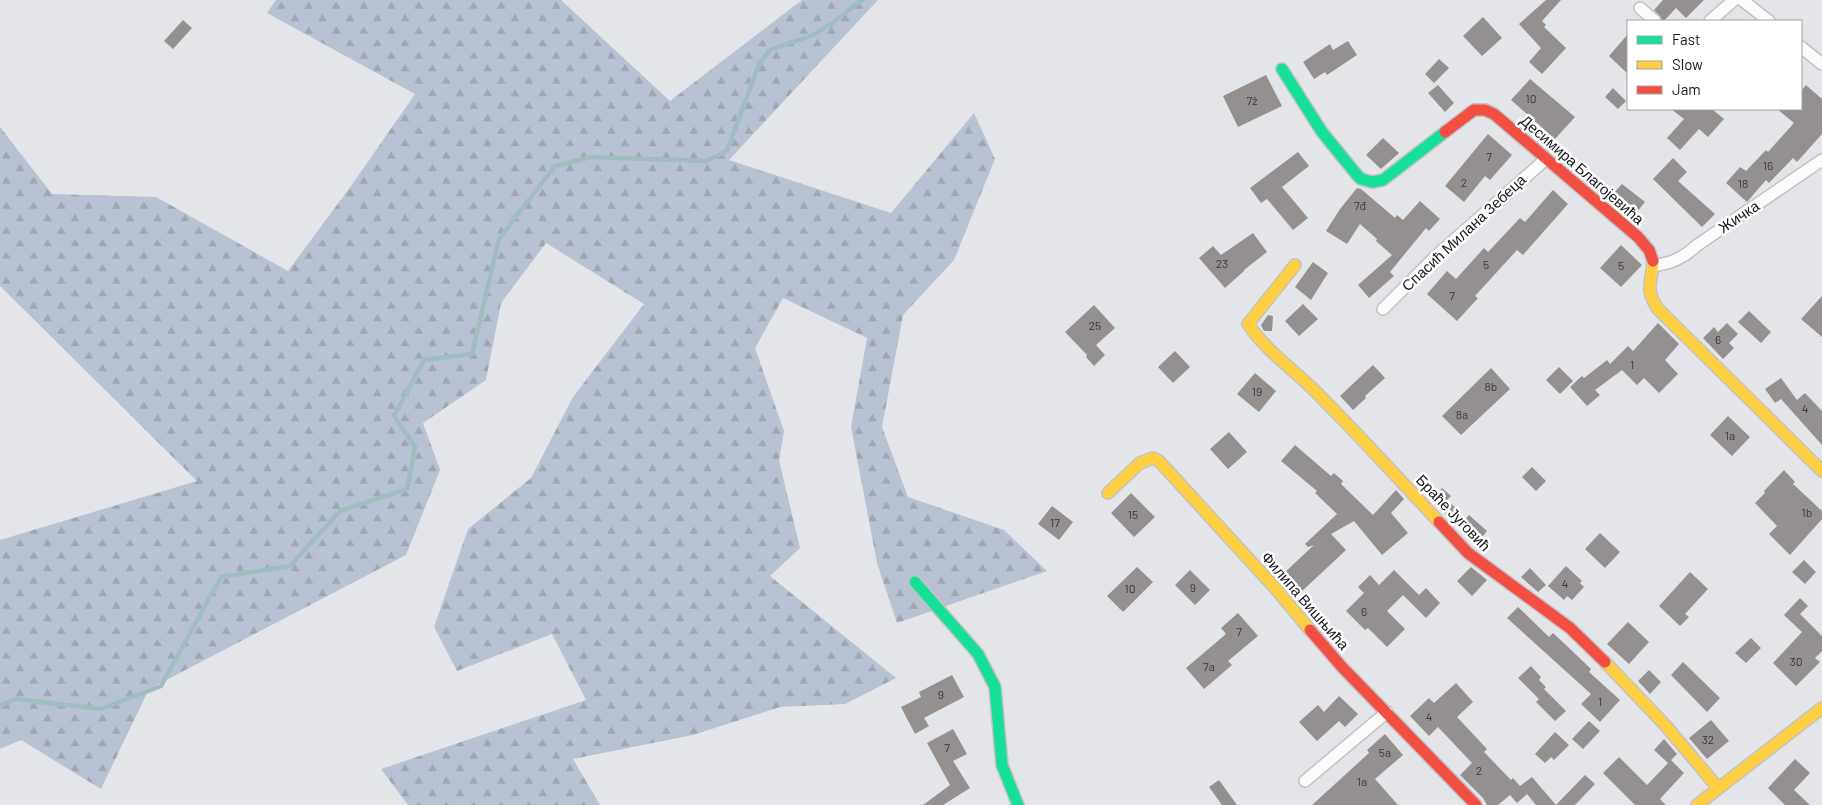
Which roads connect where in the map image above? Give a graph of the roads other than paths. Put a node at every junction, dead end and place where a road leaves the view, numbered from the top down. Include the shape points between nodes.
1 (1734, 0) edge
2 (1742, 0) edge
3 (1640, 8) dead end
4 (1654, 20) edge
5 (1711, 20) edge
6 (1767, 20) edge
7 (1802, 48) edge
8 (1822, 64) edge
9 (1282, 69) dead end
10 (1546, 159) junction
11 (1822, 160) edge
12 (1295, 265) dead end
13 (1653, 266) junction
14 (1383, 309) dead end
15 (1822, 471) edge
16 (1108, 493) dead end
17 (915, 582) dead end
18 (1822, 708) edge
19 (1387, 712) junction
20 (1304, 781) dead end
21 (1718, 788) junction
22 (1018, 805) edge
23 (1476, 805) edge
24 (1697, 805) edge

1 - 5 street
2 - 6 street
3 - 4 street
7 - 8 street
9 - 10 street, Десимира Благојевића via 1322,132 1357,175 1366,181 1383,180 1468,114 1481,109 1494,114
10 - 13 street, Десимира Благојевића via 1638,237 1650,251
10 - 14 street, Спасић Милана Зебеца via 1436,256
11 - 13 street, Жичка via 1682,257
12 - 21 street, Браће Југовић via 1248,324 1258,339 1356,432 1468,554 1570,628 1612,668
13 - 15 street via 1648,291 1658,309
16 - 19 street, Филипа Вишњића via 1140,463 1153,458 1159,462 1276,589 1342,667
17 - 22 street via 978,654 995,687 1002,765
18 - 21 street
19 - 20 street
19 - 23 street, Филипа Вишњића
21 - 24 street

